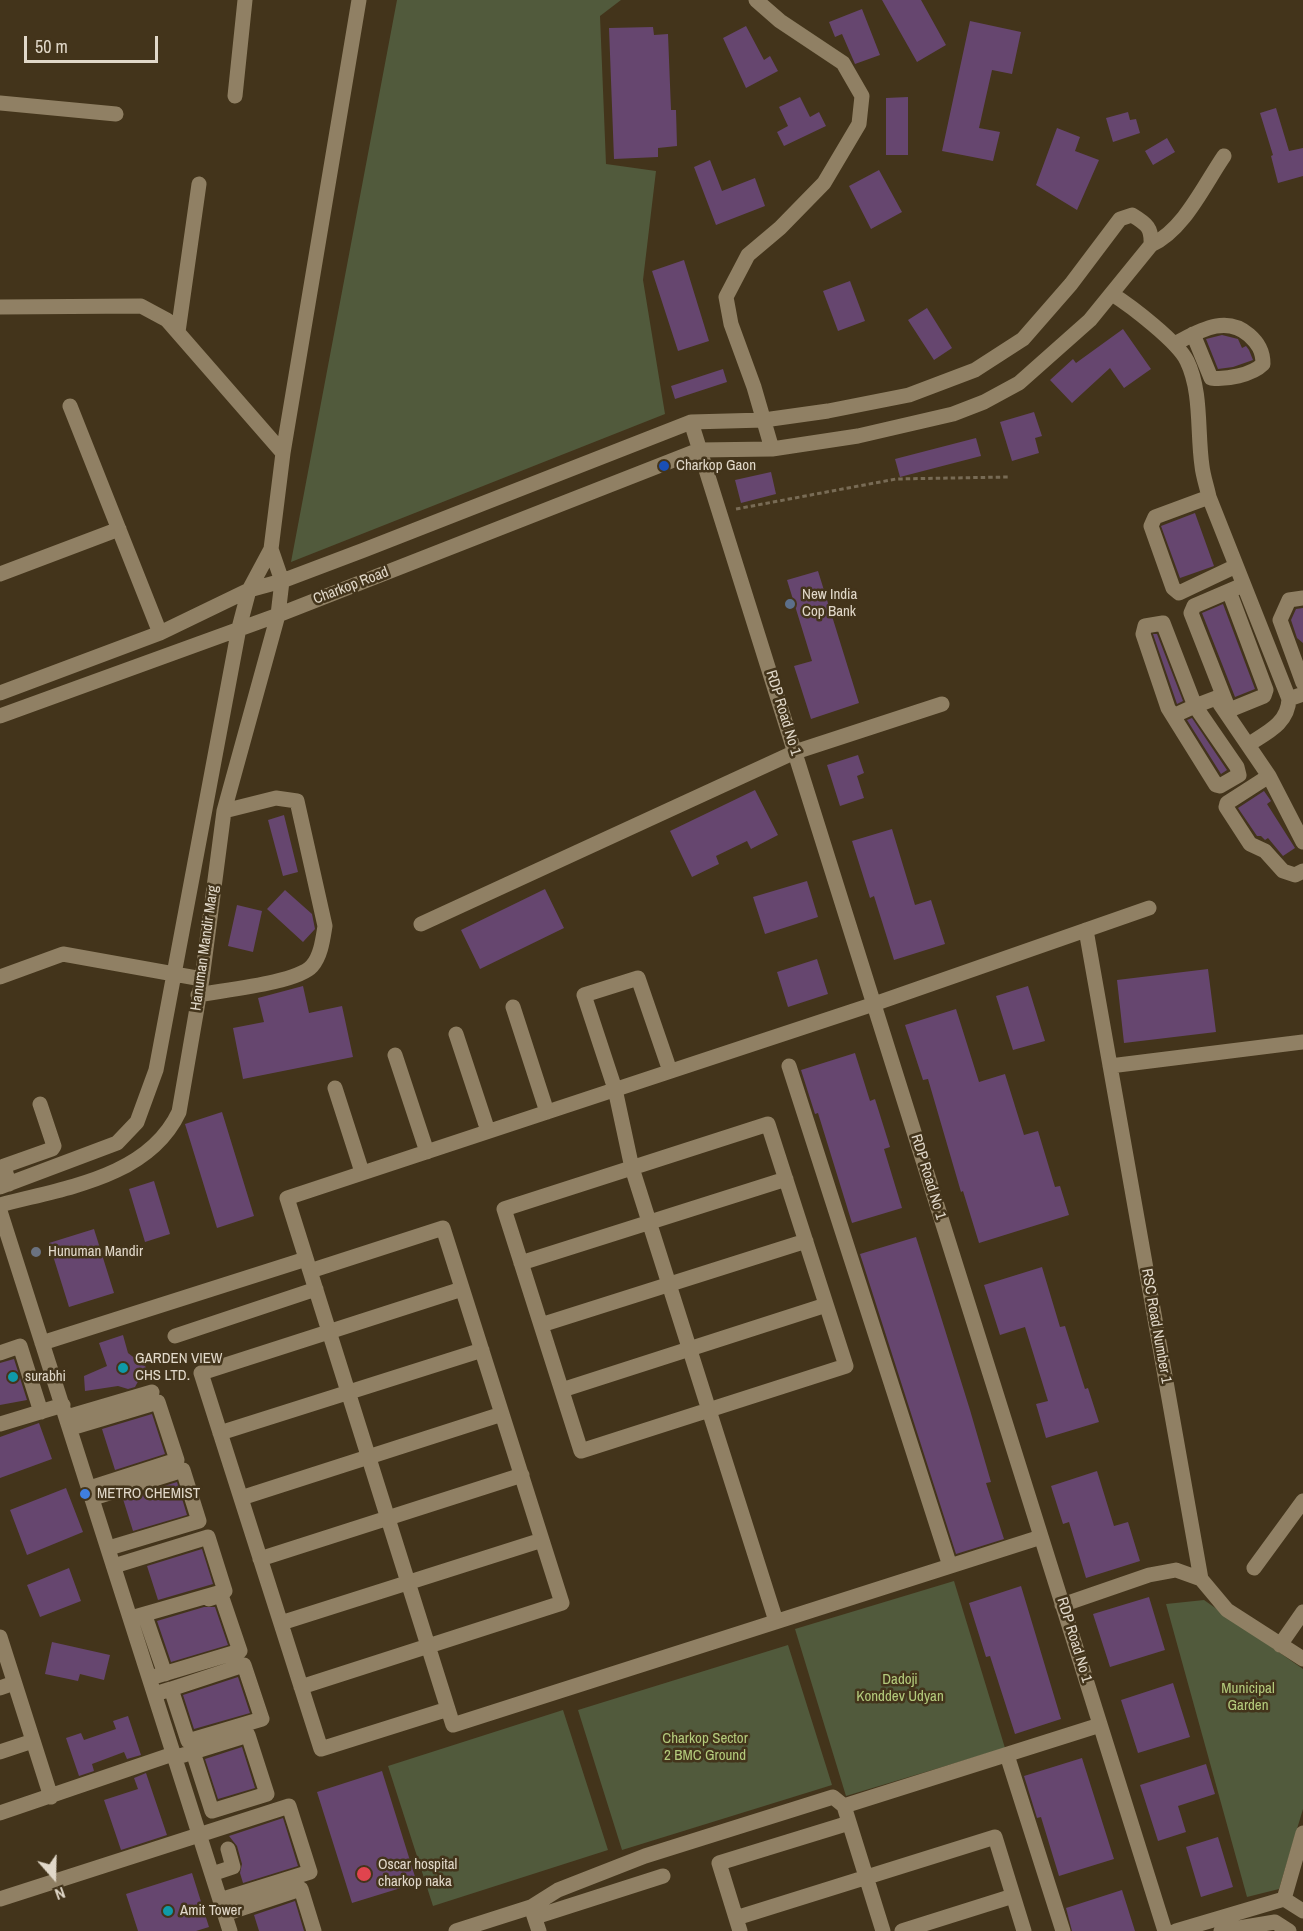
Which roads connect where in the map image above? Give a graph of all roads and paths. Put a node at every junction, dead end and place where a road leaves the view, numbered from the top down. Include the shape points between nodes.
1 (245, 0) edge
2 (359, 0) edge
3 (756, 0) edge
4 (235, 96) dead end
5 (0, 103) edge
6 (116, 114) dead end
7 (1224, 156) dead end
8 (199, 184) dead end
9 (1151, 245) junction
10 (1112, 294) junction
11 (0, 307) edge
12 (178, 332) junction
13 (1193, 334) junction
14 (1174, 344) junction
15 (70, 406) dead end
16 (764, 420) junction
17 (691, 422) junction
18 (772, 449) junction
19 (699, 450) junction
20 (283, 453) junction
21 (1008, 477) dead end
22 (1209, 497) junction
23 (720, 512) junction
24 (119, 529) junction
25 (271, 549) junction
26 (1236, 566) junction
27 (0, 574) edge
28 (282, 581) junction
29 (1236, 588) junction
30 (249, 590) junction
31 (1303, 598) edge
32 (278, 615) junction
33 (239, 628) junction
34 (160, 633) junction
35 (1303, 682) edge
36 (0, 693) edge
37 (1296, 696) edge
38 (942, 704) dead end
39 (1195, 706) junction
40 (0, 716) edge
41 (1173, 716) junction
42 (1249, 744) junction
43 (795, 752) junction
44 (1269, 776) junction
45 (224, 811) junction
46 (1303, 843) edge
47 (1303, 871) edge
48 (1149, 908) dead end
49 (421, 924) dead end
50 (1086, 930) junction
51 (174, 974) junction
52 (0, 977) edge
53 (202, 979) junction
54 (198, 994) junction
55 (874, 1004) junction
56 (513, 1007) dead end
57 (456, 1034) dead end
58 (1303, 1042) edge
59 (395, 1055) dead end
60 (789, 1066) dead end
61 (1110, 1066) junction
62 (670, 1071) junction
63 (335, 1088) dead end
64 (615, 1089) junction
65 (40, 1104) dead end
66 (547, 1112) junction
67 (488, 1131) junction
68 (427, 1152) junction
69 (632, 1168) junction
70 (362, 1172) junction
71 (786, 1179) junction
72 (5, 1186) edge
73 (0, 1205) edge
74 (0, 1211) edge
75 (649, 1222) junction
76 (806, 1240) junction
77 (521, 1263) junction
78 (308, 1265) junction
79 (669, 1284) junction
80 (462, 1289) junction
81 (315, 1290) junction
82 (826, 1305) junction
83 (541, 1325) junction
84 (329, 1332) junction
85 (175, 1336) dead end
86 (42, 1343) junction
87 (690, 1349) junction
88 (482, 1350) junction
89 (0, 1353) edge
90 (562, 1390) junction
91 (152, 1392) dead end
92 (348, 1392) junction
93 (709, 1410) junction
94 (41, 1412) junction
95 (502, 1414) junction
96 (67, 1417) junction
97 (0, 1424) edge
98 (220, 1433) junction
99 (368, 1457) junction
100 (522, 1475) junction
101 (91, 1493) junction
102 (241, 1498) junction
103 (1303, 1501) edge
104 (388, 1518) junction
105 (1041, 1537) junction
106 (542, 1540) junction
107 (109, 1548) junction
108 (260, 1559) junction
109 (114, 1566) junction
110 (950, 1566) junction
111 (1254, 1568) dead end
112 (1201, 1579) junction
113 (408, 1582) junction
114 (1062, 1605) junction
115 (1303, 1612) edge
116 (136, 1620) junction
117 (776, 1621) junction
118 (281, 1623) junction
119 (0, 1637) edge
120 (1280, 1644) junction
121 (428, 1646) junction
122 (1303, 1659) edge
123 (157, 1676) junction
124 (7, 1685) edge
125 (301, 1687) junction
126 (171, 1689) junction
127 (155, 1694) junction
128 (448, 1708) junction
129 (1100, 1725) junction
130 (33, 1742) junction
131 (0, 1752) edge
132 (193, 1752) junction
133 (1007, 1755) junction
134 (174, 1756) junction
135 (51, 1797) junction
136 (844, 1806) junction
137 (0, 1813) edge
138 (849, 1822) junction
139 (1303, 1833) edge
140 (199, 1836) junction
141 (228, 1849) dead end
142 (212, 1874) junction
143 (663, 1876) dead end
144 (866, 1877) junction
145 (1013, 1896) junction
146 (0, 1899) edge
147 (1284, 1899) junction
148 (222, 1907) junction
149 (1303, 1911) edge
150 (535, 1918) edge
151 (738, 1924) edge
152 (230, 1931) edge
153 (314, 1931) edge
154 (456, 1931) edge
155 (883, 1931) edge
156 (902, 1931) edge
157 (1024, 1931) edge
158 (1064, 1931) edge
159 (1165, 1931) edge
160 (1176, 1931) edge
161 (1221, 1931) edge
162 (1289, 1931) edge

1 - 4 street
2 - 20 street
3 - 16 street via 843,63 862,96 859,124 824,183 748,255 726,297 731,324
5 - 6 street
7 - 9 street via 1170,232
8 - 12 street
9 - 10 street
9 - 16 street, Charkop Road via 1152,231 1147,224 1132,215 1120,219 1023,339 975,370 909,395
10 - 14 street
10 - 18 street via 1019,383 984,402 953,414 858,436
11 - 12 street via 141,306 167,320
12 - 20 street
13 - 13 street via 1216,325 1239,326 1256,341 1263,364 1222,379 1211,378
13 - 14 street
14 - 22 street via 1193,377 1202,468
15 - 24 street
16 - 17 street, Charkop Road
16 - 18 street
17 - 19 street, RDP Road No 1
17 - 28 street, Charkop Road
18 - 19 street
19 - 23 street, RDP Road No 1
19 - 32 street, Charkop Road
20 - 25 street
21 - 23 path via 896,479
22 - 26 street
22 - 26 street via 1155,517 1151,526 1173,588 1179,593
23 - 43 street, RDP Road No 1
24 - 27 street
24 - 34 street
25 - 28 street
25 - 30 street
26 - 29 street
28 - 30 street, Charkop Road
28 - 32 street, Hanuman Mandir Marg
29 - 29 street via 1194,606 1191,614 1227,705 1232,709 1264,696 1266,690
29 - 37 street
30 - 33 street
30 - 34 street, Charkop Road
31 - 35 street via 1289,600 1280,620
32 - 33 street, Charkop Road
32 - 45 street, Hanuman Mandir Marg
33 - 40 street, Charkop Road
33 - 51 street
34 - 36 street, Charkop Road
37 - 42 street via 1282,722
38 - 43 street
39 - 41 street
39 - 41 street via 1237,767 1239,775 1220,786
39 - 41 street via 1163,622 1145,626 1143,634
39 - 42 street via 1214,695
42 - 44 street
43 - 49 street
43 - 55 street, RDP Road No 1
44 - 46 street
44 - 47 street via 1227,803 1227,807 1250,844 1265,851 1283,871 1295,875
45 - 53 street, Hanuman Mandir Marg
45 - 54 street via 276,798 297,801 325,926 313,966 297,976
48 - 50 street
50 - 55 street
50 - 61 street, RSC Road Number 1
51 - 52 street via 63,954
51 - 53 street
51 - 72 street via 156,1070 137,1122 117,1143
53 - 54 street, Hanuman Mandir Marg
54 - 73 street, Hanuman Mandir Marg via 179,1112 171,1130 130,1164 98,1179
55 - 62 street
55 - 105 street, RDP Road No 1
56 - 66 street
57 - 67 street
58 - 61 street
59 - 68 street
60 - 110 street
61 - 112 street, RSC Road Number 1
62 - 64 street
62 - 64 street via 638,978 584,995
63 - 70 street
64 - 66 street
64 - 69 street
65 - 72 street via 54,1146 4,1166
66 - 67 street
67 - 68 street
68 - 70 street
69 - 71 street via 768,1124
69 - 75 street
69 - 77 street via 504,1209
70 - 78 street via 286,1198
71 - 75 street
71 - 76 street
74 - 86 street
75 - 77 street
75 - 79 street
76 - 79 street
76 - 82 street
77 - 83 street
78 - 80 street via 443,1228
78 - 81 street
78 - 86 street
79 - 83 street
79 - 87 street
80 - 84 street
80 - 88 street
81 - 84 street
81 - 85 street
82 - 87 street
82 - 93 street via 846,1366
83 - 90 street
84 - 92 street
84 - 98 street via 201,1373
86 - 96 street
87 - 90 street
87 - 93 street
88 - 92 street
88 - 95 street
89 - 94 street via 20,1346
90 - 93 street via 581,1451
91 - 96 street
92 - 98 street
92 - 99 street
93 - 117 street
94 - 96 street
94 - 97 street
95 - 99 street
95 - 100 street
96 - 101 street
96 - 101 street via 158,1402 177,1460
98 - 102 street
99 - 102 street
99 - 104 street
100 - 104 street
100 - 106 street
101 - 107 street
101 - 107 street via 183,1470 199,1521
102 - 108 street
103 - 111 street
104 - 108 street
104 - 113 street
105 - 110 street
105 - 114 street, RDP Road No 1
106 - 113 street
106 - 121 street via 562,1603
107 - 109 street
108 - 118 street
109 - 116 street
109 - 116 street via 208,1537 225,1591
110 - 117 street
112 - 114 street via 1176,1570 1149,1575
112 - 120 street via 1227,1610
113 - 118 street
113 - 121 street
114 - 129 street, RDP Road No 1
115 - 120 street
116 - 123 street
116 - 123 street via 221,1595 240,1651
117 - 128 street via 453,1725
118 - 125 street
119 - 124 street
120 - 122 street
121 - 125 street
121 - 128 street
123 - 127 street
124 - 130 street
125 - 128 street via 321,1749
126 - 126 street via 188,1741 262,1719 244,1665
126 - 127 street
127 - 134 street
129 - 133 street
129 - 159 street, RDP Road No 1
130 - 131 street
130 - 135 street
132 - 132 street via 212,1811 267,1794 248,1735
132 - 134 street
133 - 136 street
133 - 158 street
134 - 135 street
134 - 140 street
135 - 137 street
136 - 138 street
136 - 150 street via 833,1797 645,1856 558,1890
138 - 144 street
138 - 151 street via 719,1863
139 - 147 street
140 - 142 street
140 - 146 street
140 - 148 street via 289,1806 310,1872
141 - 142 street via 233,1867
142 - 148 street
143 - 150 street
144 - 145 street via 995,1837
144 - 151 street
144 - 155 street
145 - 156 street
145 - 157 street
147 - 149 street
147 - 160 street
148 - 152 street
148 - 153 street via 301,1889
150 - 154 street
161 - 162 street via 1275,1922

